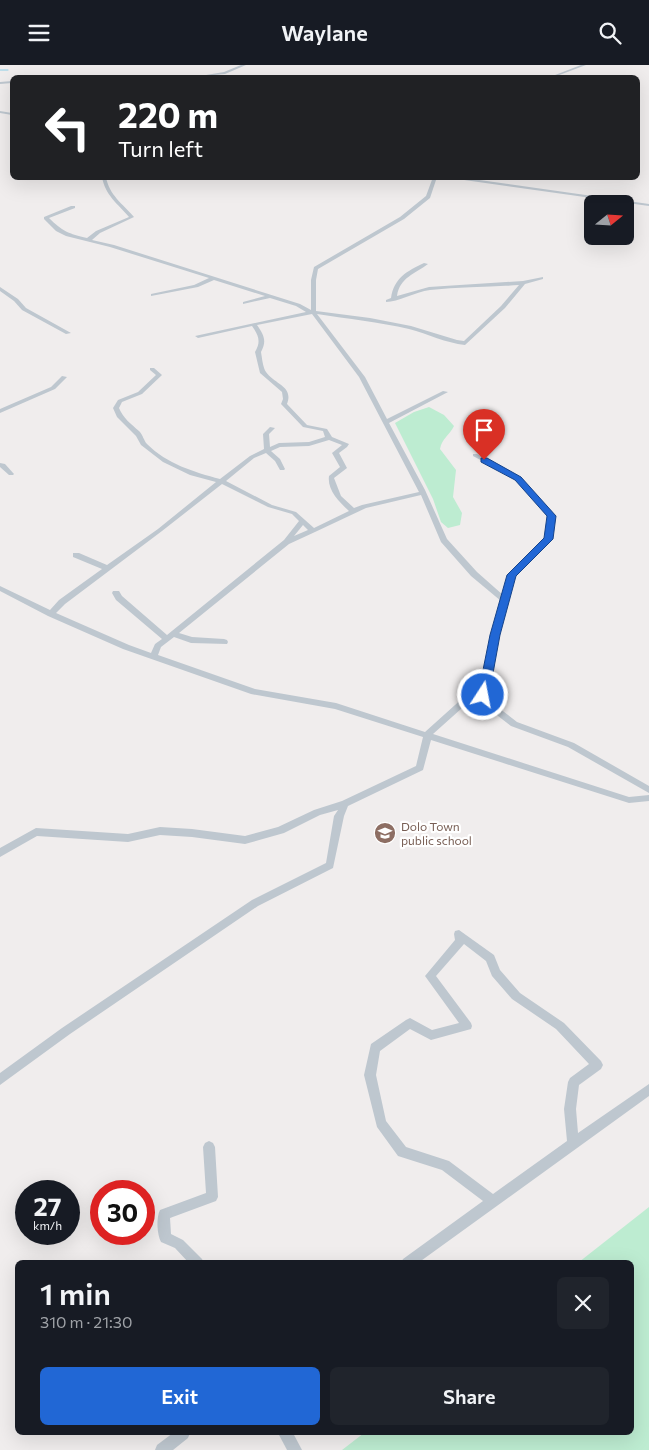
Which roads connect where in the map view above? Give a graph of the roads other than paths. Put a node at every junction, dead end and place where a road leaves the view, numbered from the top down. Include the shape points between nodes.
1 (244, 65) edge
2 (584, 65) edge
3 (210, 75) edge
4 (557, 75) edge
5 (105, 180) edge
6 (434, 180) edge
7 (467, 180) edge
8 (649, 205) edge
9 (73, 207) dead end
10 (90, 241) junction
11 (426, 264) dead end
12 (541, 278) dead end
13 (212, 279) junction
14 (523, 283) junction
15 (249, 285) dead end
16 (0, 289) edge
17 (240, 289) junction
18 (153, 295) dead end
19 (270, 297) junction
20 (396, 299) junction
21 (388, 301) dead end
22 (245, 303) dead end
23 (312, 312) junction
24 (253, 323) junction
25 (68, 333) dead end
26 (198, 337) dead end
27 (152, 369) dead end
28 (64, 377) dead end
29 (445, 392) dead end
30 (0, 411) edge
31 (386, 422) junction
32 (272, 428) dead end
33 (329, 438) junction
34 (267, 451) junction
35 (475, 455) dead end
36 (0, 465) edge
37 (282, 469) dead end
38 (11, 474) dead end
39 (220, 481) junction
40 (423, 493) junction
41 (354, 511) junction
42 (303, 521) junction
43 (313, 531) junction
44 (286, 542) junction
45 (76, 555) dead end
46 (107, 569) junction
47 (0, 588) edge
48 (116, 593) dead end
49 (504, 600) junction
50 (51, 614) junction
51 (170, 637) junction
52 (224, 641) dead end
53 (154, 657) junction
54 (483, 695) junction
55 (428, 735) junction
56 (649, 790) edge
57 (649, 798) edge
58 (345, 804) junction
59 (0, 853) edge
60 (0, 1080) edge
61 (649, 1089) edge
62 (573, 1143) junction
63 (209, 1147) dead end
64 (493, 1201) junction
65 (195, 1260) edge
66 (411, 1260) edge
67 (181, 1435) edge
68 (286, 1435) edge
69 (162, 1450) edge
70 (295, 1450) edge

1 - 3 street
2 - 4 street
5 - 10 street via 114,199 132,217 98,232 89,238
6 - 23 street via 428,197 402,218 316,268 312,281 316,299
7 - 8 street
9 - 10 street via 46,218 58,230
10 - 13 street via 138,253
11 - 20 street via 400,279 394,291
12 - 14 street
13 - 17 street
13 - 18 street via 196,286
14 - 20 street via 449,287 410,293
14 - 23 street via 513,297 465,343 378,321
15 - 17 street
16 - 25 street via 24,309
17 - 19 street
19 - 22 street
19 - 23 street
20 - 21 street
23 - 24 street
23 - 31 street via 362,377
24 - 26 street
24 - 33 street via 260,333 262,345 258,352 263,373 285,391 284,404 305,426 325,430
27 - 39 street via 159,375 140,393 120,401 116,408 119,416 139,435 143,444 165,461 192,474
28 - 30 street via 53,388
29 - 31 street
31 - 40 street
32 - 34 street via 266,434
33 - 34 street via 309,444 279,445
33 - 41 street via 346,443 335,453 344,468 331,477 339,499
34 - 37 street via 278,460
34 - 39 street via 252,457
35 - 49 street via 518,479 552,516 549,539 512,575
36 - 38 street
39 - 42 street via 270,506 294,513
39 - 46 street
40 - 41 street
40 - 49 street via 444,541
41 - 43 street
42 - 43 street
42 - 44 street
43 - 44 street
44 - 51 street
45 - 46 street
46 - 50 street
47 - 50 street
48 - 51 street
49 - 54 street
50 - 53 street
51 - 52 street
51 - 53 street via 158,647
53 - 55 street via 254,692 336,706
54 - 55 street via 468,698
54 - 56 street via 492,707 514,724 571,745
55 - 57 street via 629,800
55 - 58 street via 420,768
58 - 59 street via 317,812 281,830 245,840 160,831 128,838 36,832
58 - 60 street via 330,865 255,903 66,1031
61 - 62 street
62 - 64 street
62 - 64 street via 570,1109 574,1082 597,1065 560,1026 516,996 496,973 490,958 458,934 460,941 430,976 466,1026 431,1035 410,1023 375,1048 370,1075 381,1123 402,1152 445,1165
63 - 65 street via 212,1197 164,1214 165,1238 179,1243
64 - 66 street
67 - 69 street
68 - 70 street

